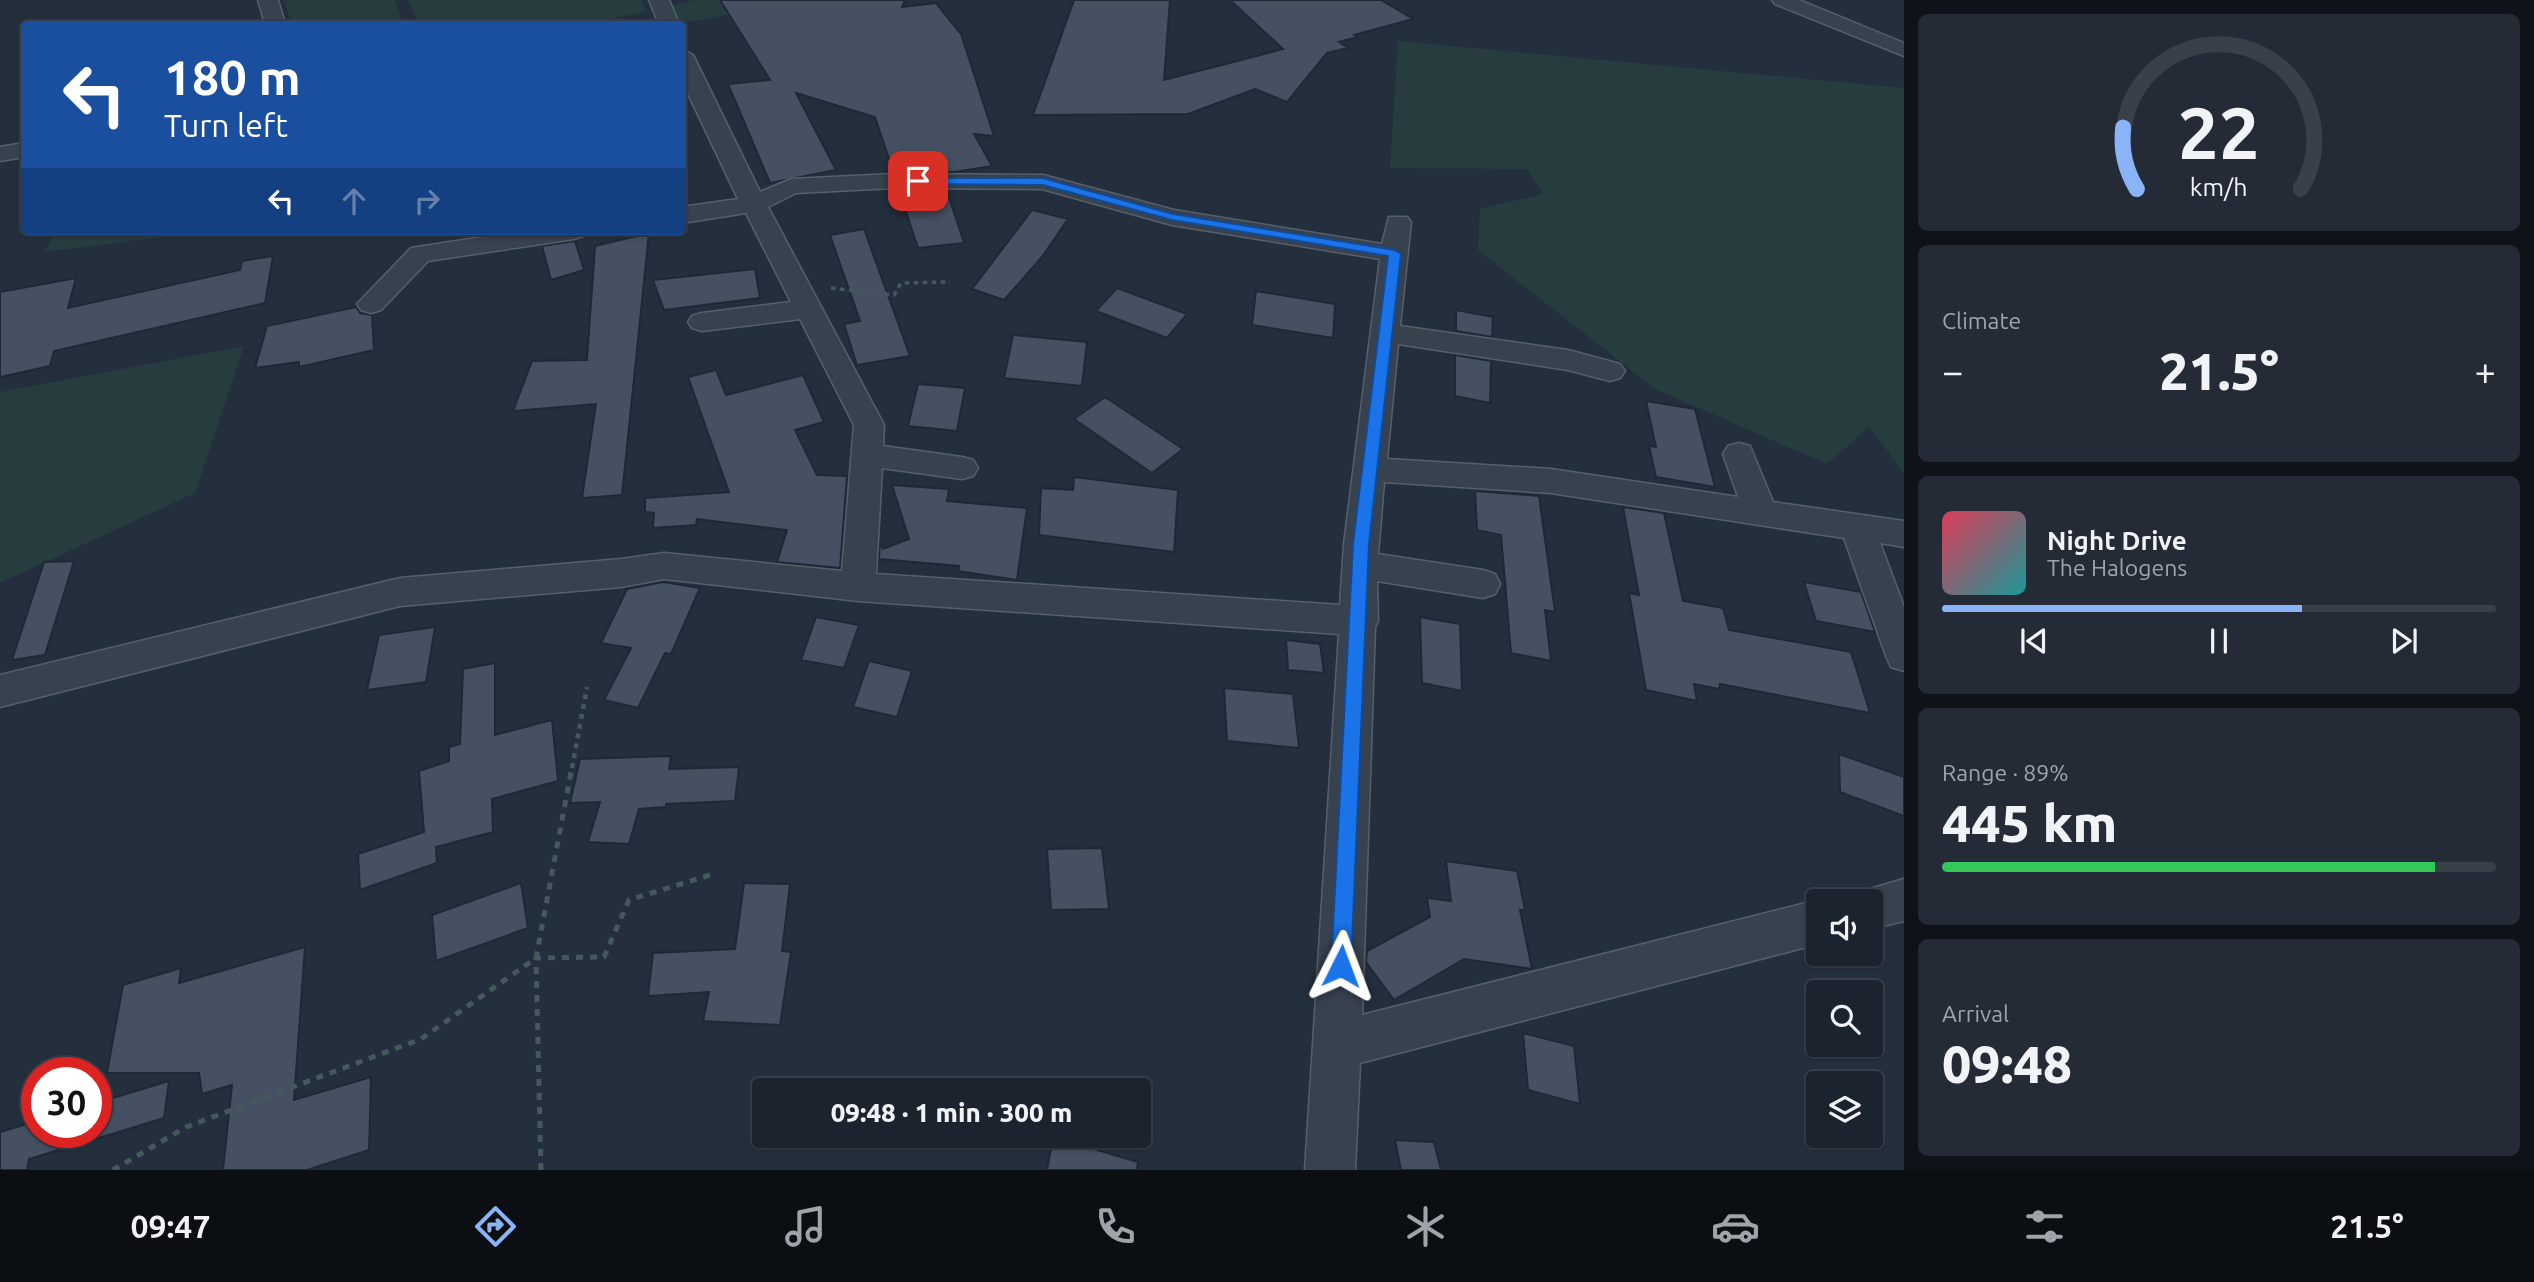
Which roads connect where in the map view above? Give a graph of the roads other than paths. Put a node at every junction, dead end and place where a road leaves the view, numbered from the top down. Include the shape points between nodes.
1 (268, 0) edge
2 (659, 0) edge
3 (1782, 0) edge
4 (274, 21) edge
5 (668, 21) edge
6 (1904, 50) edge
7 (686, 64) edge
8 (21, 150) edge
9 (0, 154) edge
10 (754, 204) junction
11 (686, 214) edge
12 (1398, 222) dead end
13 (547, 235) edge
14 (1395, 254) junction
15 (372, 304) dead end
16 (808, 309) junction
17 (702, 323) dead end
18 (1386, 333) junction
19 (1610, 371) dead end
20 (1739, 454) dead end
21 (867, 455) junction
22 (962, 468) dead end
23 (1370, 470) junction
24 (1760, 512) junction
25 (1857, 527) junction
26 (1904, 534) edge
27 (1361, 565) junction
28 (1483, 584) dead end
29 (858, 587) junction
30 (1360, 621) junction
31 (1904, 656) edge
32 (0, 691) edge
33 (1904, 900) edge
34 (1883, 905) edge
35 (1806, 925) edge
36 (1337, 1045) junction
37 (1330, 1170) edge

1 - 4 street
2 - 5 street
3 - 6 street
7 - 10 street
8 - 9 street
10 - 11 street
10 - 14 street via 791,186 1043,182 1172,217
10 - 16 street
12 - 14 street
13 - 15 street via 420,254
14 - 18 street
16 - 17 street
16 - 21 street via 869,425
18 - 19 street via 1568,360
18 - 23 street
20 - 24 street
21 - 22 street
21 - 29 street
23 - 24 street via 1551,481
23 - 27 street
24 - 25 street
25 - 26 street
25 - 31 street
27 - 28 street
27 - 30 street
29 - 30 street
29 - 32 street via 664,566 400,592
30 - 36 street
33 - 34 street
35 - 36 street
36 - 37 street

